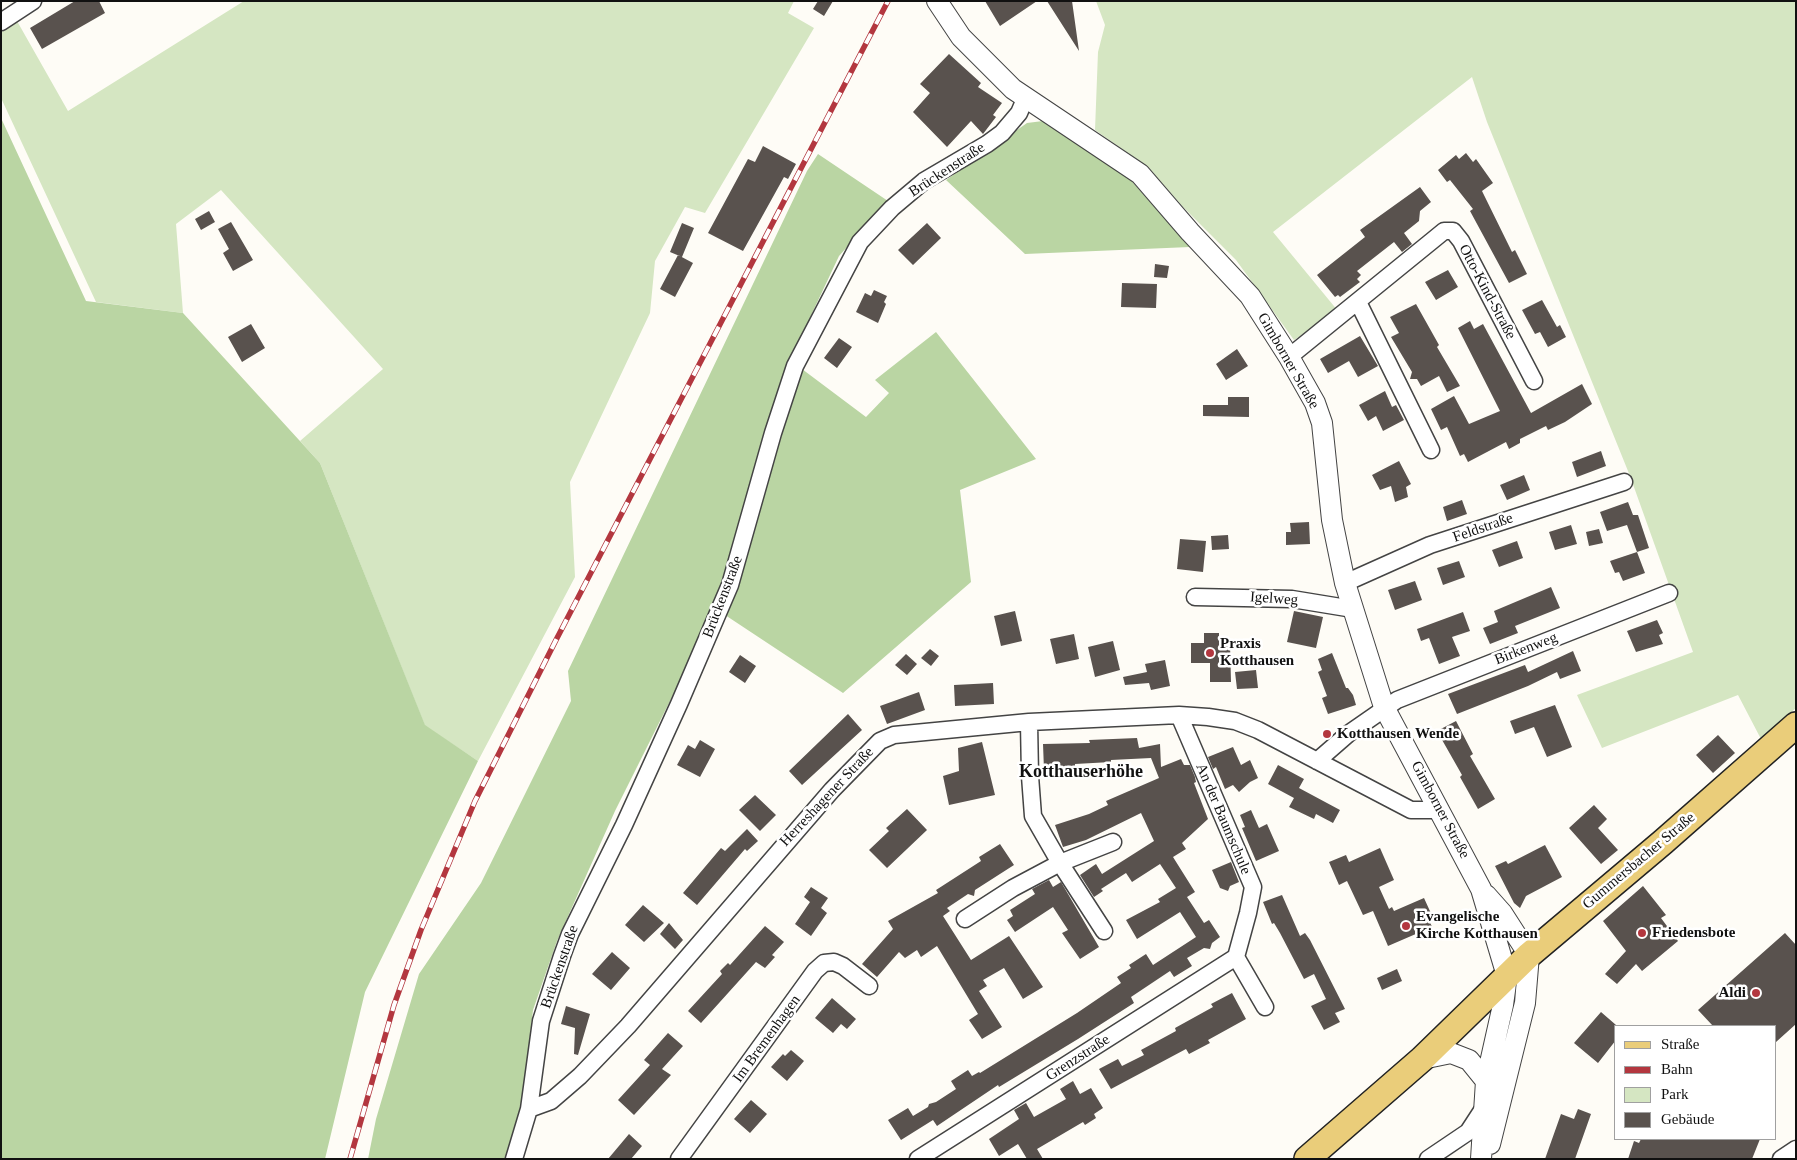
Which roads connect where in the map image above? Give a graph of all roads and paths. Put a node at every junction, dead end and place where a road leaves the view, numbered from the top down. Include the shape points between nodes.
1 (33, 1) edge
2 (937, 1) edge
3 (1, 22) edge
4 (1025, 99) junction
5 (1358, 302) junction
6 (1290, 357) junction
7 (1534, 381) dead end
8 (1432, 450) dead end
9 (1624, 482) dead end
10 (1345, 583) junction
11 (1669, 593) dead end
12 (1195, 597) dead end
13 (1353, 609) junction
14 (1384, 707) junction
15 (1179, 715) junction
16 (1029, 722) junction
17 (1796, 725) edge
18 (1316, 761) junction
19 (1440, 810) junction
20 (1112, 842) dead end
21 (1060, 863) junction
22 (1481, 889) junction
23 (965, 919) dead end
24 (1104, 931) dead end
25 (1529, 954) junction
26 (1236, 957) junction
27 (1507, 976) junction
28 (869, 986) dead end
29 (1493, 1002) junction
30 (1264, 1007) dead end
31 (1519, 1025) junction
32 (1422, 1059) junction
33 (1486, 1081) junction
34 (529, 1109) junction
35 (1483, 1109) junction
36 (1796, 1149) edge
37 (514, 1159) edge
38 (679, 1159) edge
39 (918, 1159) edge
40 (1307, 1159) edge
41 (1428, 1159) edge
42 (1481, 1159) edge
43 (1486, 1159) edge
44 (1781, 1159) edge

1 - 3 street
2 - 4 street, Gimborner Straße via 961,37
4 - 6 street, Gimborner Straße via 1140,174 1250,296
4 - 34 street, Brückenstraße via 1002,132 924,182 892,208 860,242 795,366 730,585 562,956 542,1021
5 - 6 street, Otto-Kind-Straße
5 - 7 street, Otto-Kind-Straße via 1444,231 1453,231
5 - 8 street
6 - 10 street, Gimborner Straße via 1315,403 1322,424 1332,520
9 - 10 street, Feldstraße via 1430,546
10 - 13 street, Gimborner Straße
11 - 14 street, Birkenweg
12 - 13 street, Igelweg via 1292,599
13 - 14 street, Gimborner Straße
14 - 18 street
14 - 19 street, Gimborner Straße
15 - 16 street, Herreshagener Straße
15 - 18 street, Herreshagener Straße via 1235,721
15 - 26 street, An der Baumschule via 1253,887
16 - 21 street via 1034,816
16 - 34 street, Herreshagener Straße via 923,731 880,741 806,818 628,1026 587,1069 552,1101
17 - 25 main road, Gummersbacher Straße
18 - 19 street, Herreshagener Straße via 1411,810
19 - 22 street, Gimborner Straße
20 - 21 street
21 - 23 street
21 - 24 street
22 - 25 street, Gimborner Straße via 1502,913
22 - 27 street, Gimborner Straße
25 - 27 main road, Gummersbacher Straße
25 - 31 street via 1526,1003
26 - 30 street
26 - 39 street, Grenzstraße
27 - 29 main road, Gummersbacher Straße
28 - 38 street, Im Bremenhagen via 834,962 824,963
29 - 31 street
29 - 32 main road, Gummersbacher Straße
29 - 33 street
31 - 43 street
32 - 33 street via 1451,1053 1469,1060
32 - 40 main road, Gummersbacher Straße
33 - 35 street
34 - 37 street, Brückenstraße
35 - 41 street via 1468,1132
35 - 42 street
36 - 44 street

